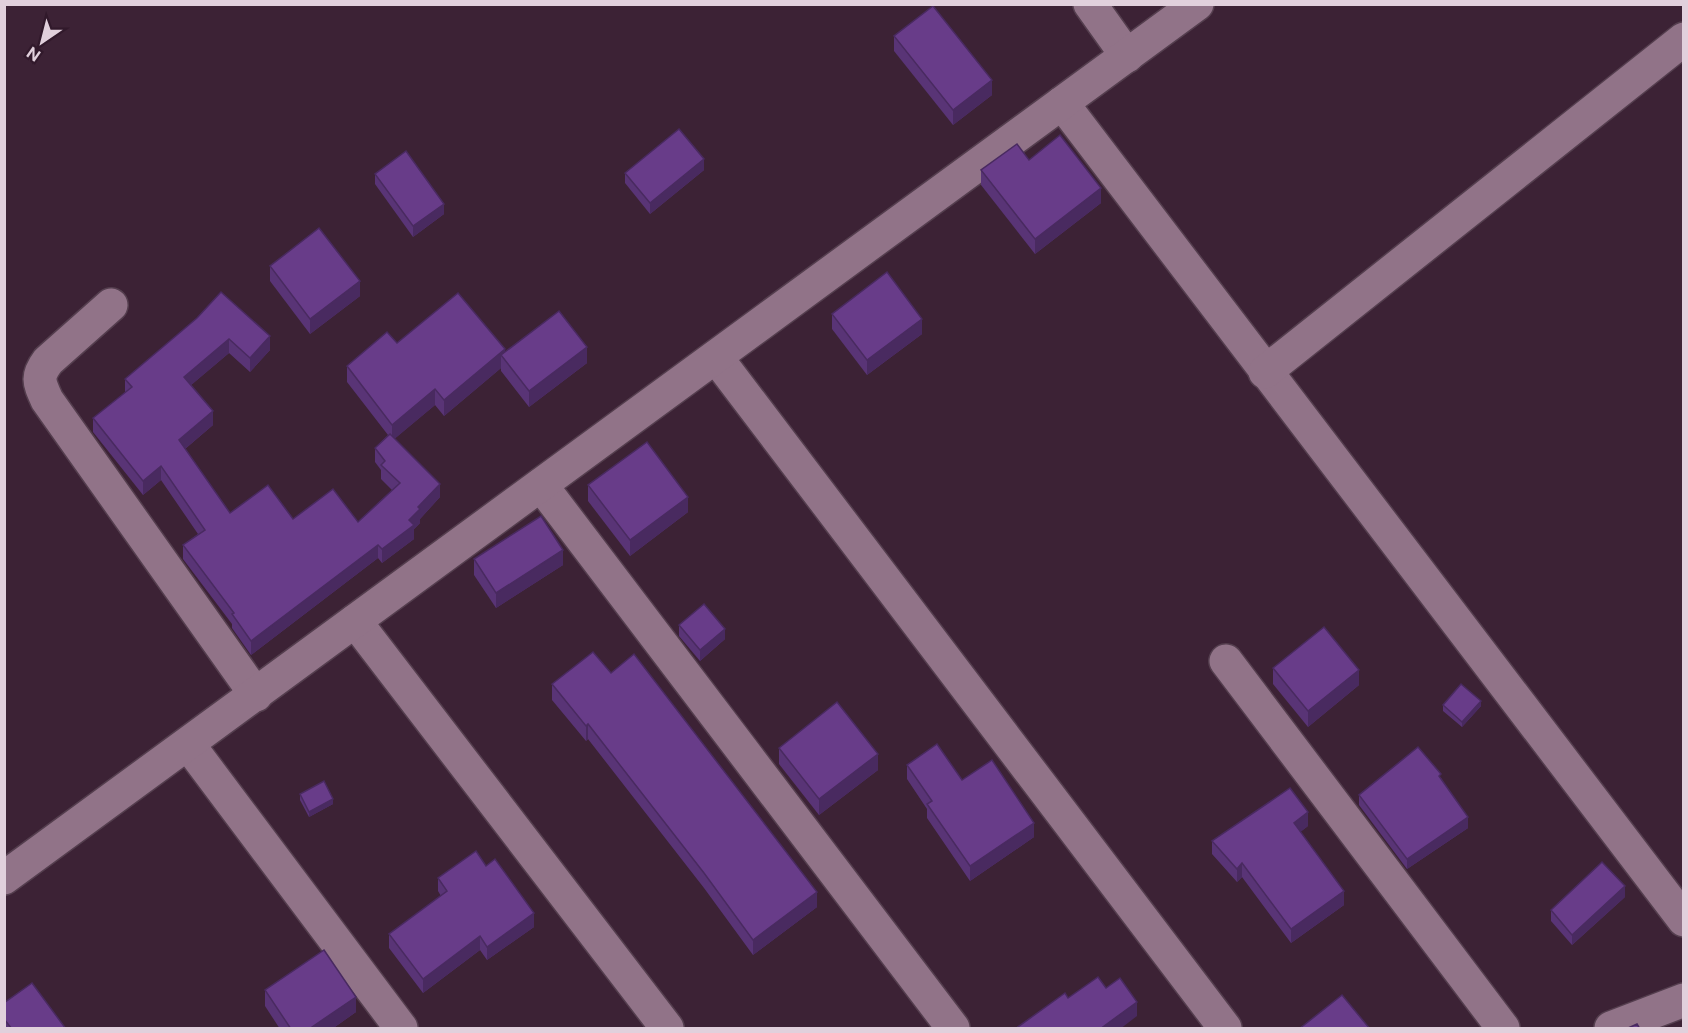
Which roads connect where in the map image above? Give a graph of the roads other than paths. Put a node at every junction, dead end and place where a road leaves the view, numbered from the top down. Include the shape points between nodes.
1 (1090, 4) edge
2 (1197, 4) edge
3 (1683, 39) edge
4 (1127, 56) junction
5 (1062, 104) junction
6 (111, 305) dead end
7 (716, 357) junction
8 (1265, 372) junction
9 (541, 485) junction
10 (356, 621) junction
11 (1226, 661) dead end
12 (256, 695) junction
13 (188, 744) junction
14 (4, 878) edge
15 (1683, 920) edge
16 (1683, 1000) edge
17 (401, 1029) edge
18 (667, 1029) edge
19 (953, 1029) edge
20 (1225, 1029) edge
21 (1503, 1029) edge
22 (1611, 1029) edge

1 - 4 street
2 - 4 street
3 - 8 street
4 - 5 street
5 - 7 street
5 - 8 street
6 - 12 street via 48,361 40,371 39,382 46,400
7 - 9 street
7 - 20 street
8 - 15 street
9 - 10 street
9 - 19 street
10 - 12 street
10 - 18 street
11 - 21 street
12 - 13 street
13 - 14 street
13 - 17 street
16 - 22 street

